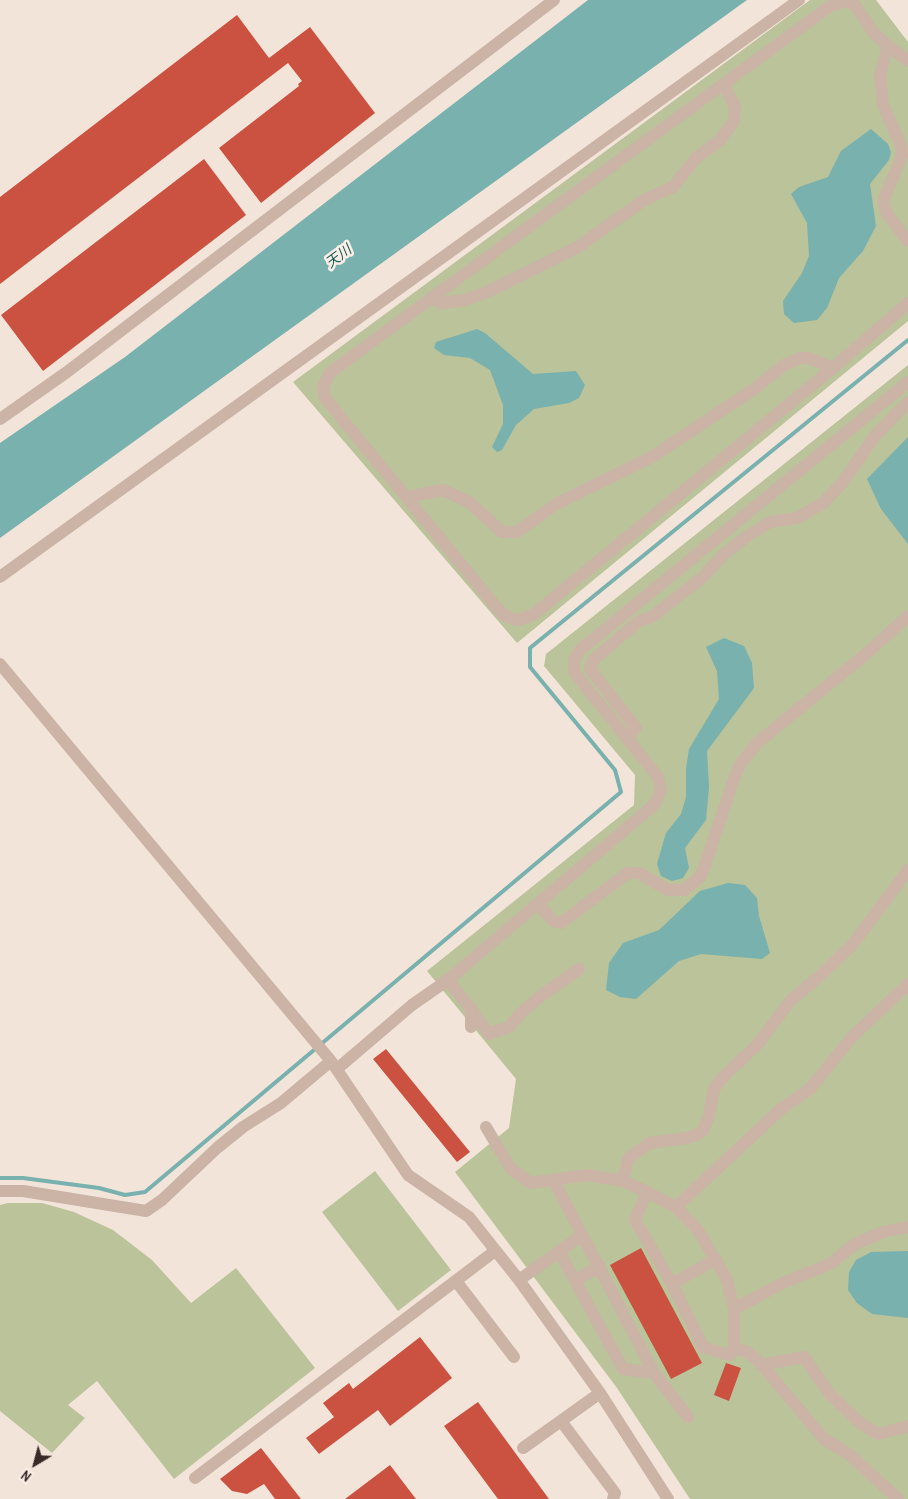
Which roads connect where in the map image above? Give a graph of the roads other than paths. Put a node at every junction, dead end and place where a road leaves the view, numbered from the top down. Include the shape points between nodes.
1 (554, 0) edge
2 (799, 0) edge
3 (888, 46) junction
4 (908, 61) edge
5 (724, 84) junction
6 (908, 241) edge
7 (431, 298) junction
8 (908, 303) edge
9 (833, 368) junction
10 (908, 382) edge
11 (908, 402) edge
12 (0, 419) edge
13 (407, 497) junction
14 (0, 576) edge
15 (908, 616) edge
16 (0, 664) edge
17 (626, 738) junction
18 (908, 870) edge
19 (539, 904) junction
20 (580, 969) dead end
21 (448, 980) junction
22 (908, 984) edge
23 (471, 1009) junction
24 (472, 1027) dead end
25 (334, 1065) junction
26 (486, 1127) dead end
27 (554, 1181) junction
28 (622, 1181) junction
29 (0, 1191) edge
30 (647, 1192) junction
31 (676, 1207) junction
32 (908, 1227) edge
33 (582, 1235) junction
34 (495, 1251) junction
35 (560, 1253) junction
36 (716, 1259) junction
37 (600, 1266) junction
38 (456, 1280) junction
39 (519, 1280) junction
40 (575, 1280) junction
41 (672, 1284) junction
42 (734, 1309) junction
43 (734, 1348) junction
44 (514, 1358) dead end
45 (762, 1365) junction
46 (654, 1373) junction
47 (600, 1393) junction
48 (688, 1417) dead end
49 (561, 1421) junction
50 (908, 1426) edge
51 (523, 1448) dead end
52 (195, 1478) dead end
53 (613, 1499) edge
54 (668, 1499) edge
55 (898, 1499) edge

1 - 12 street via 67,372
2 - 14 street
3 - 4 street
3 - 5 street via 873,32 854,5 838,2
3 - 6 street via 880,75 883,104 902,156 883,201 887,214
5 - 7 street
5 - 7 street via 735,107 734,120 720,140 696,158 673,186 644,200 578,247 489,291 465,300 442,303
7 - 13 street via 329,374 323,387 325,398
8 - 9 street
9 - 13 street via 809,358 784,365 754,389 652,457 556,504 517,532 502,532 469,502 443,490
9 - 13 street via 533,616 518,620 507,617 498,609
10 - 17 street via 580,650 574,660 574,672
11 - 17 street via 874,437 843,482 823,503 797,518 770,522 749,535 724,554 703,578 652,617 639,621 593,660 590,669 636,728
15 - 19 street via 741,763 700,877 684,890 668,890 639,874 628,873 561,923 553,921
16 - 25 street
17 - 19 street via 658,777 661,791 654,805
18 - 28 street via 853,944 792,1000 757,1044 722,1078 714,1089 703,1131 687,1138 649,1142 628,1159
19 - 21 street
20 - 23 street via 537,999 509,1027 489,1034
21 - 23 street
21 - 25 street
22 - 31 street via 852,1037 810,1089 781,1108
23 - 24 street
25 - 29 street via 243,1127 146,1211 23,1191
25 - 34 street via 408,1175 468,1217
26 - 27 street via 511,1169 531,1183
27 - 28 street via 587,1175
27 - 33 street
28 - 30 street
30 - 31 street
30 - 41 street via 635,1220
31 - 36 street via 698,1230
32 - 42 street via 884,1232 855,1244 830,1264 785,1282
33 - 35 street
33 - 37 street
34 - 38 street
34 - 39 street
35 - 39 street
35 - 40 street
36 - 41 street
36 - 42 street via 727,1280
37 - 40 street
37 - 46 street
38 - 44 street
38 - 52 street
39 - 47 street
40 - 46 street via 623,1369
41 - 43 street via 703,1347 730,1355
42 - 43 street
43 - 45 street via 748,1352
45 - 50 street via 804,1357 829,1393 860,1423 878,1434
45 - 55 street via 824,1439 849,1454
46 - 48 street
47 - 49 street
47 - 54 street
49 - 51 street
49 - 53 street via 615,1494

